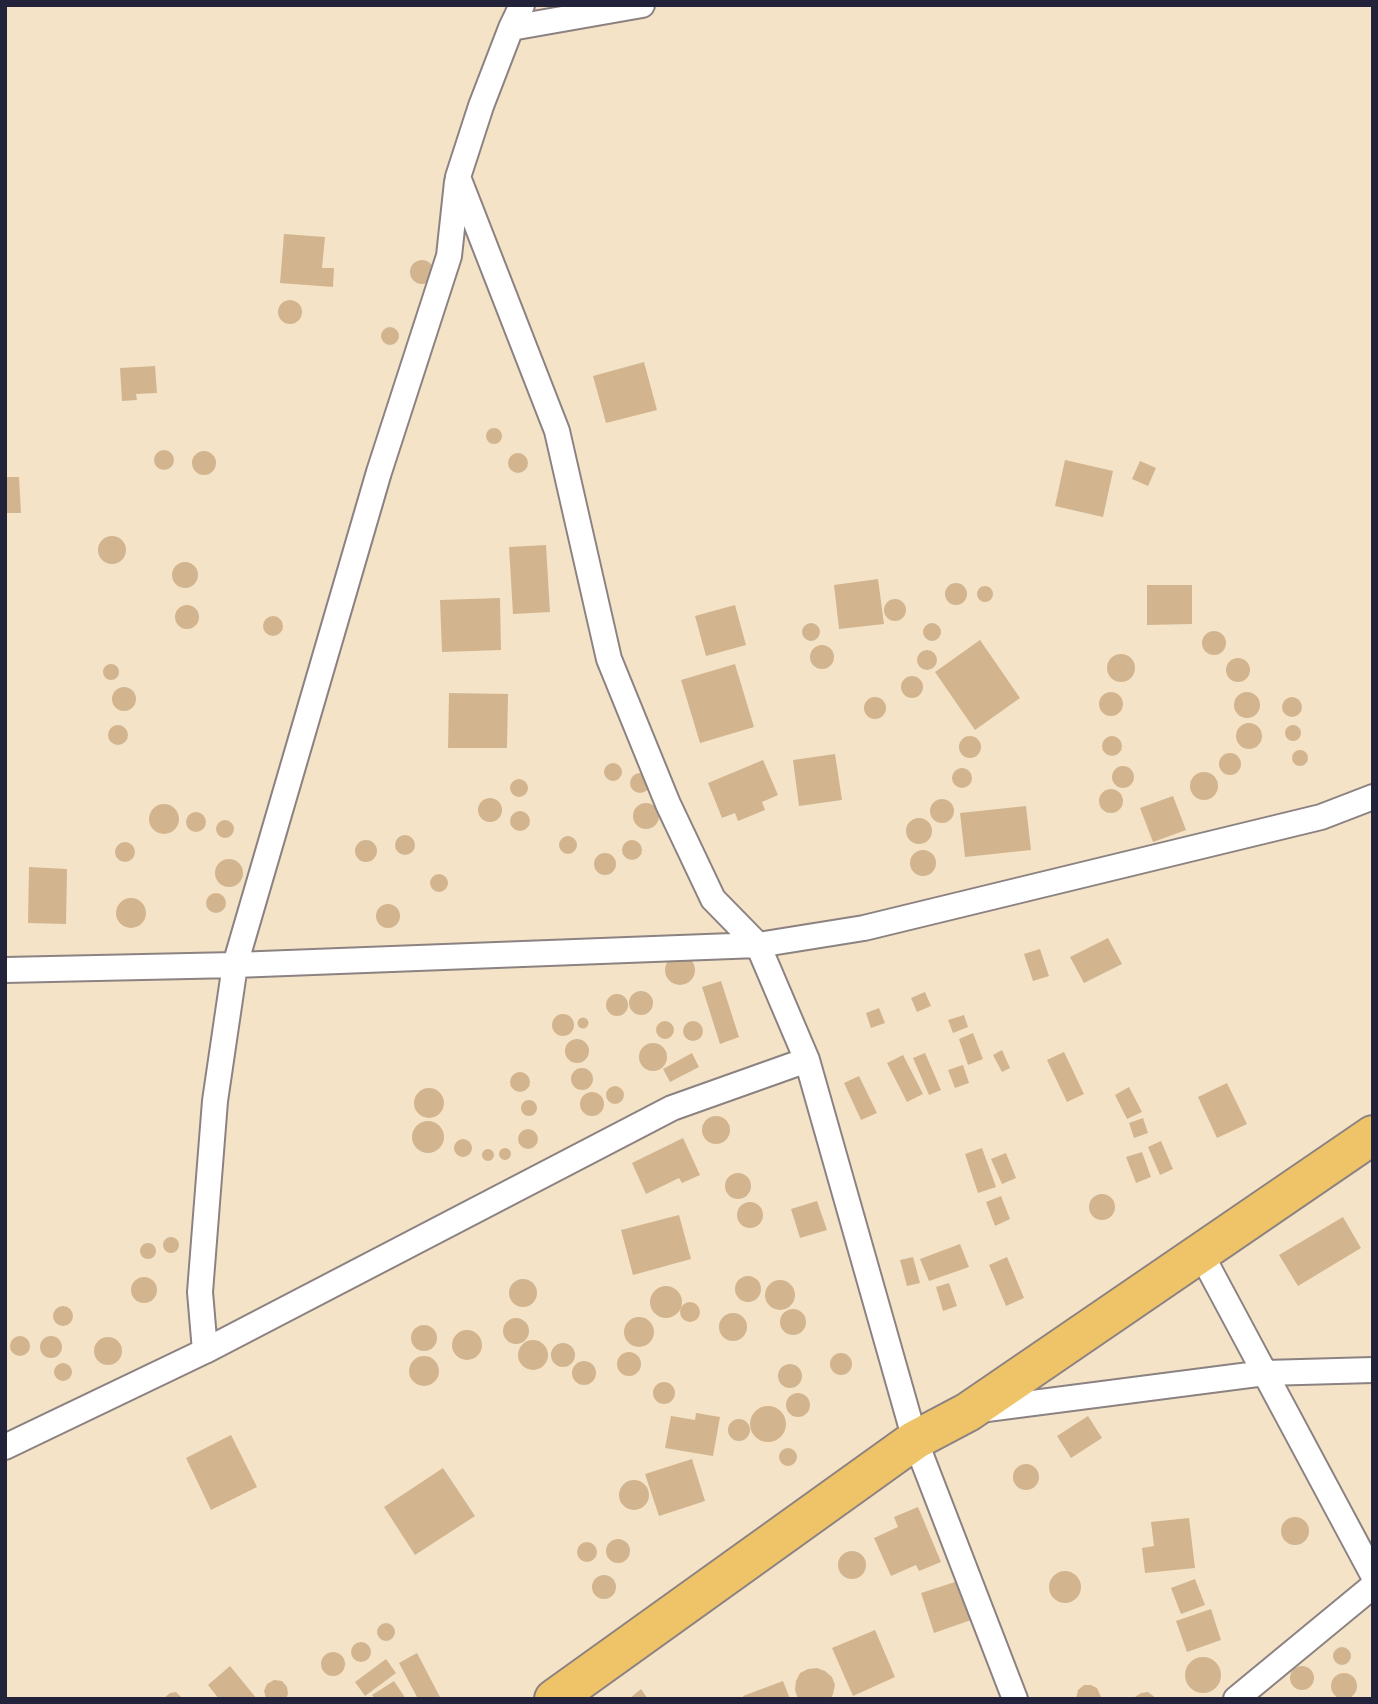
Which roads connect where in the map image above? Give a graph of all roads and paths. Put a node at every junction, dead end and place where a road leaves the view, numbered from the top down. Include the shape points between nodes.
1 (522, 5) edge
2 (642, 5) edge
3 (511, 28) junction
4 (458, 177) junction
5 (1373, 797) edge
6 (758, 945) junction
7 (235, 965) junction
8 (5, 970) edge
9 (807, 1060) junction
10 (1373, 1135) edge
11 (1200, 1252) junction
12 (205, 1352) junction
13 (1373, 1370) edge
14 (1265, 1373) junction
15 (968, 1412) junction
16 (915, 1440) junction
17 (5, 1447) edge
18 (1373, 1575) edge
19 (1373, 1586) edge
20 (554, 1699) edge
21 (1015, 1699) edge
22 (1236, 1699) edge

1 - 3 street
2 - 3 street
3 - 4 street
4 - 6 street via 557,431 610,659 668,804 713,899
4 - 7 street via 449,256 379,472
5 - 6 street via 1321,817 891,922
6 - 7 street
6 - 9 street
7 - 8 street
7 - 12 street via 215,1101 200,1292
9 - 12 street via 672,1108
9 - 16 street
10 - 11 highway
11 - 14 street
11 - 15 highway
12 - 17 street
13 - 14 street
14 - 15 street
14 - 18 street
15 - 16 highway
16 - 20 highway
16 - 21 street
19 - 22 street

